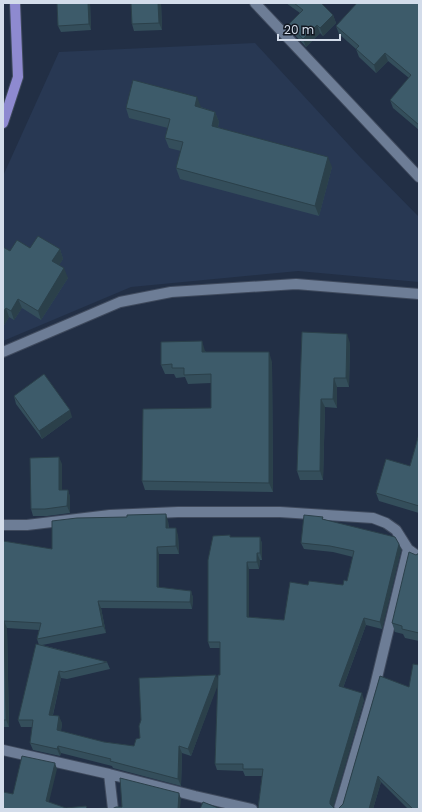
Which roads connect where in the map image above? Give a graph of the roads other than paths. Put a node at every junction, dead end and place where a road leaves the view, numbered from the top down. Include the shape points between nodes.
1 (15, 3) edge
2 (255, 3) edge
3 (3, 123) edge
4 (419, 177) edge
5 (419, 294) edge
6 (3, 352) edge
7 (3, 525) edge
8 (408, 549) junction
9 (419, 556) edge
10 (3, 750) edge
11 (109, 774) junction
12 (113, 809) edge
13 (252, 809) edge
14 (339, 809) edge

1 - 3 main road via 18,77
2 - 4 street
5 - 6 street via 296,284 172,292 120,302
7 - 8 street via 163,512 280,512 373,518 396,530
8 - 9 street
8 - 14 street via 374,690
10 - 11 street
11 - 12 street
11 - 13 street

